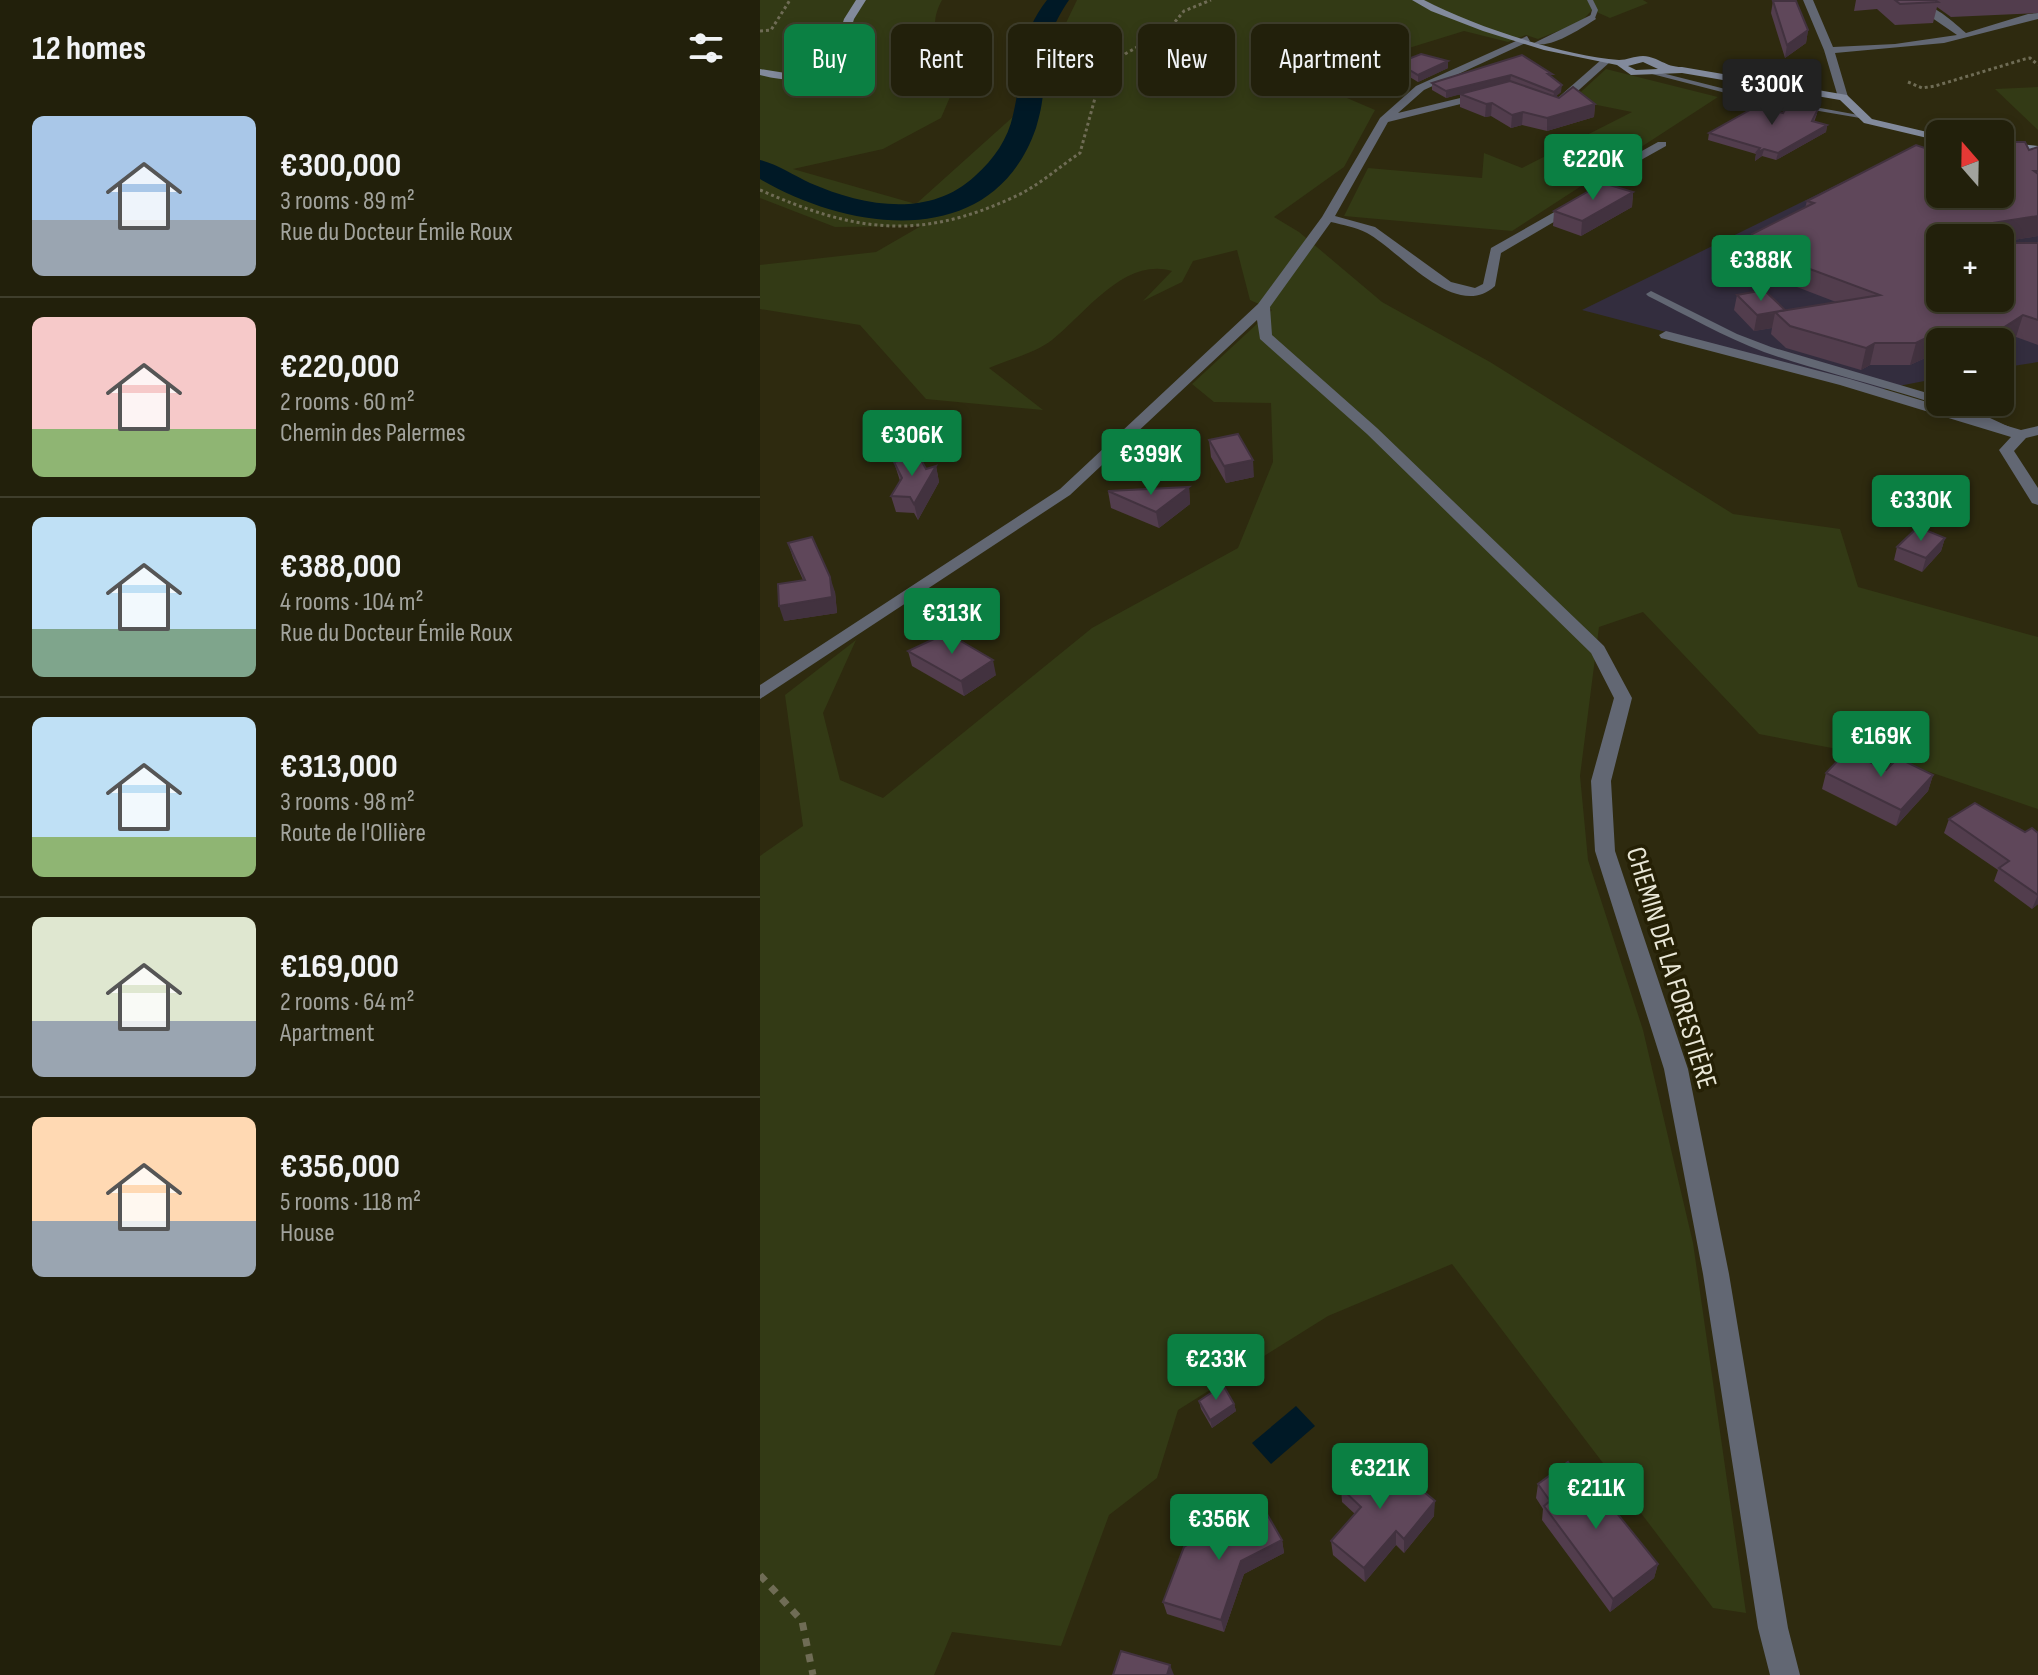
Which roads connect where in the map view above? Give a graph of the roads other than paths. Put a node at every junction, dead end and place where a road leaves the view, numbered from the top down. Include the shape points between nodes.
1 (861, 0) edge
2 (1417, 0) edge
3 (1590, 0) edge
4 (1808, 0) edge
5 (1911, 0) edge
6 (2038, 16) edge
7 (1593, 17) joint
8 (1964, 36) junction
9 (1527, 39) junction
10 (1539, 43) junction
11 (1829, 50) junction
12 (1605, 62) junction
13 (1658, 71) junction
14 (760, 72) edge
15 (1497, 92) edge
16 (1843, 97) junction
17 (1540, 100) edge
18 (1860, 116) junction
19 (1384, 120) junction
20 (1926, 136) edge
21 (1662, 144) dead end
22 (2014, 146) edge
23 (2038, 149) edge
24 (1328, 218) junction
25 (1651, 294) dead end
26 (1263, 307) junction
27 (1666, 335) dead end
28 (2038, 430) edge
29 (2021, 435) junction
30 (2038, 500) edge
31 (760, 693) edge
32 (1785, 1675) edge

1 - 14 street via 849,19 835,67 801,78
2 - 9 street
3 - 7 lane
4 - 11 street
5 - 8 street
6 - 8 street
7 - 10 street
8 - 11 street
9 - 10 street
9 - 19 street via 1420,88
10 - 12 street
11 - 16 street
12 - 13 street via 1649,60 1660,64
12 - 17 street via 1555,106
13 - 16 street
13 - 18 lane via 1749,97
15 - 19 street
16 - 18 street
18 - 20 street
19 - 24 street
21 - 24 street via 1592,183 1594,194 1495,251 1489,286 1473,294 1454,290 1369,229
22 - 23 street
24 - 26 street
25 - 29 lane via 1782,355 1890,385
26 - 31 street via 1065,492
26 - 32 street, CHEMIN DE LA FORESTIÈRE via 1265,336 1372,431 1598,650 1623,698 1601,781 1605,851 1676,1069
27 - 29 street
28 - 29 street
29 - 30 street via 2006,450

